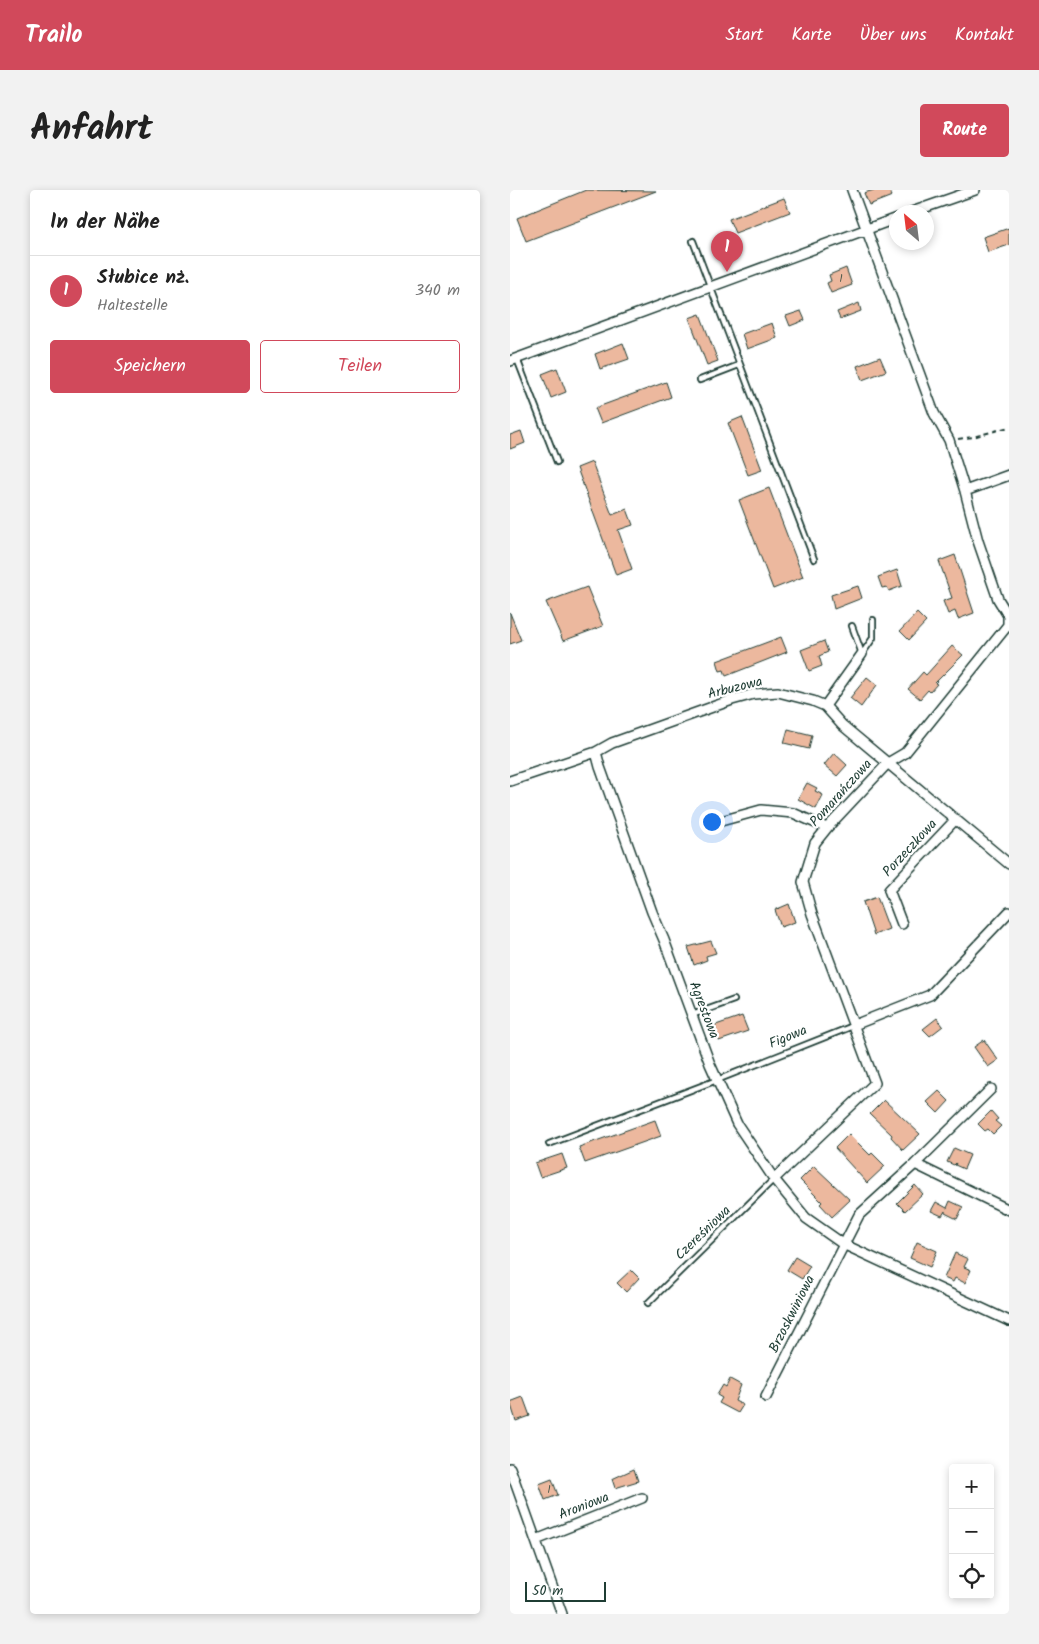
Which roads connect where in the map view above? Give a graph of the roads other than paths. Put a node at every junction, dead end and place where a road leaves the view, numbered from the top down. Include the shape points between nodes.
1 (852, 190) edge
2 (975, 190) edge
3 (932, 205) edge
4 (889, 221) edge
5 (866, 229) junction
6 (692, 241) dead end
7 (709, 286) junction
8 (513, 360) edge
9 (739, 364) junction
10 (700, 380) dead end
11 (557, 462) dead end
12 (1009, 475) edge
13 (965, 491) junction
14 (814, 559) dead end
15 (1009, 617) edge
16 (873, 620) dead end
17 (852, 626) dead end
18 (862, 654) junction
19 (825, 706) junction
20 (596, 752) junction
21 (888, 763) junction
22 (510, 781) edge
23 (956, 820) junction
24 (721, 821) dead end
25 (827, 828) junction
26 (1009, 864) edge
27 (1009, 912) edge
28 (902, 924) dead end
29 (734, 1000) dead end
30 (692, 1015) junction
31 (854, 1025) junction
32 (717, 1080) junction
33 (991, 1089) dead end
34 (549, 1144) dead end
35 (915, 1164) junction
36 (774, 1179) junction
37 (1009, 1210) edge
38 (843, 1244) junction
39 (648, 1303) dead end
40 (1009, 1321) edge
41 (766, 1397) dead end
42 (510, 1468) edge
43 (642, 1498) dead end
44 (536, 1540) junction
45 (562, 1614) edge

1 - 5 street
2 - 3 street
4 - 5 street
5 - 7 street
5 - 13 street via 934,413 949,440
6 - 7 lane
7 - 8 street
7 - 9 lane
8 - 11 lane
9 - 10 lane
9 - 14 lane
12 - 13 street
13 - 15 street via 998,599
15 - 21 street, Pomarańczowa via 1008,625 917,739 905,753
16 - 18 lane via 873,638
17 - 18 lane
18 - 19 street
19 - 20 street, Arbuzowa via 778,692 754,694 621,740
19 - 21 street, Arbuzowa via 842,725
20 - 22 street, Arbuzowa
20 - 30 street, Agrestowa
21 - 23 street, Arbuzowa
21 - 25 street, Pomarańczowa
23 - 26 street, Arbuzowa
23 - 28 street, Porzeczkowa via 889,890
24 - 25 street via 761,810 793,812
25 - 31 street, Pomarańczowa via 815,843 803,882
27 - 31 street, Figowa via 930,995
29 - 30 lane
30 - 32 street, Agrestowa
31 - 32 lane, Figowa
31 - 36 street, Pomarańczowa via 875,1083
32 - 34 lane, Figowa
32 - 36 street, Agrestowa via 737,1124
33 - 35 street
35 - 37 street
35 - 38 street via 859,1215
36 - 38 street, Agrestowa via 806,1218
36 - 39 lane, Czereśniowa
38 - 40 street, Agrestowa
38 - 41 street, Brzoskwiniowa
42 - 44 street
43 - 44 street, Aroniowa
44 - 45 street

